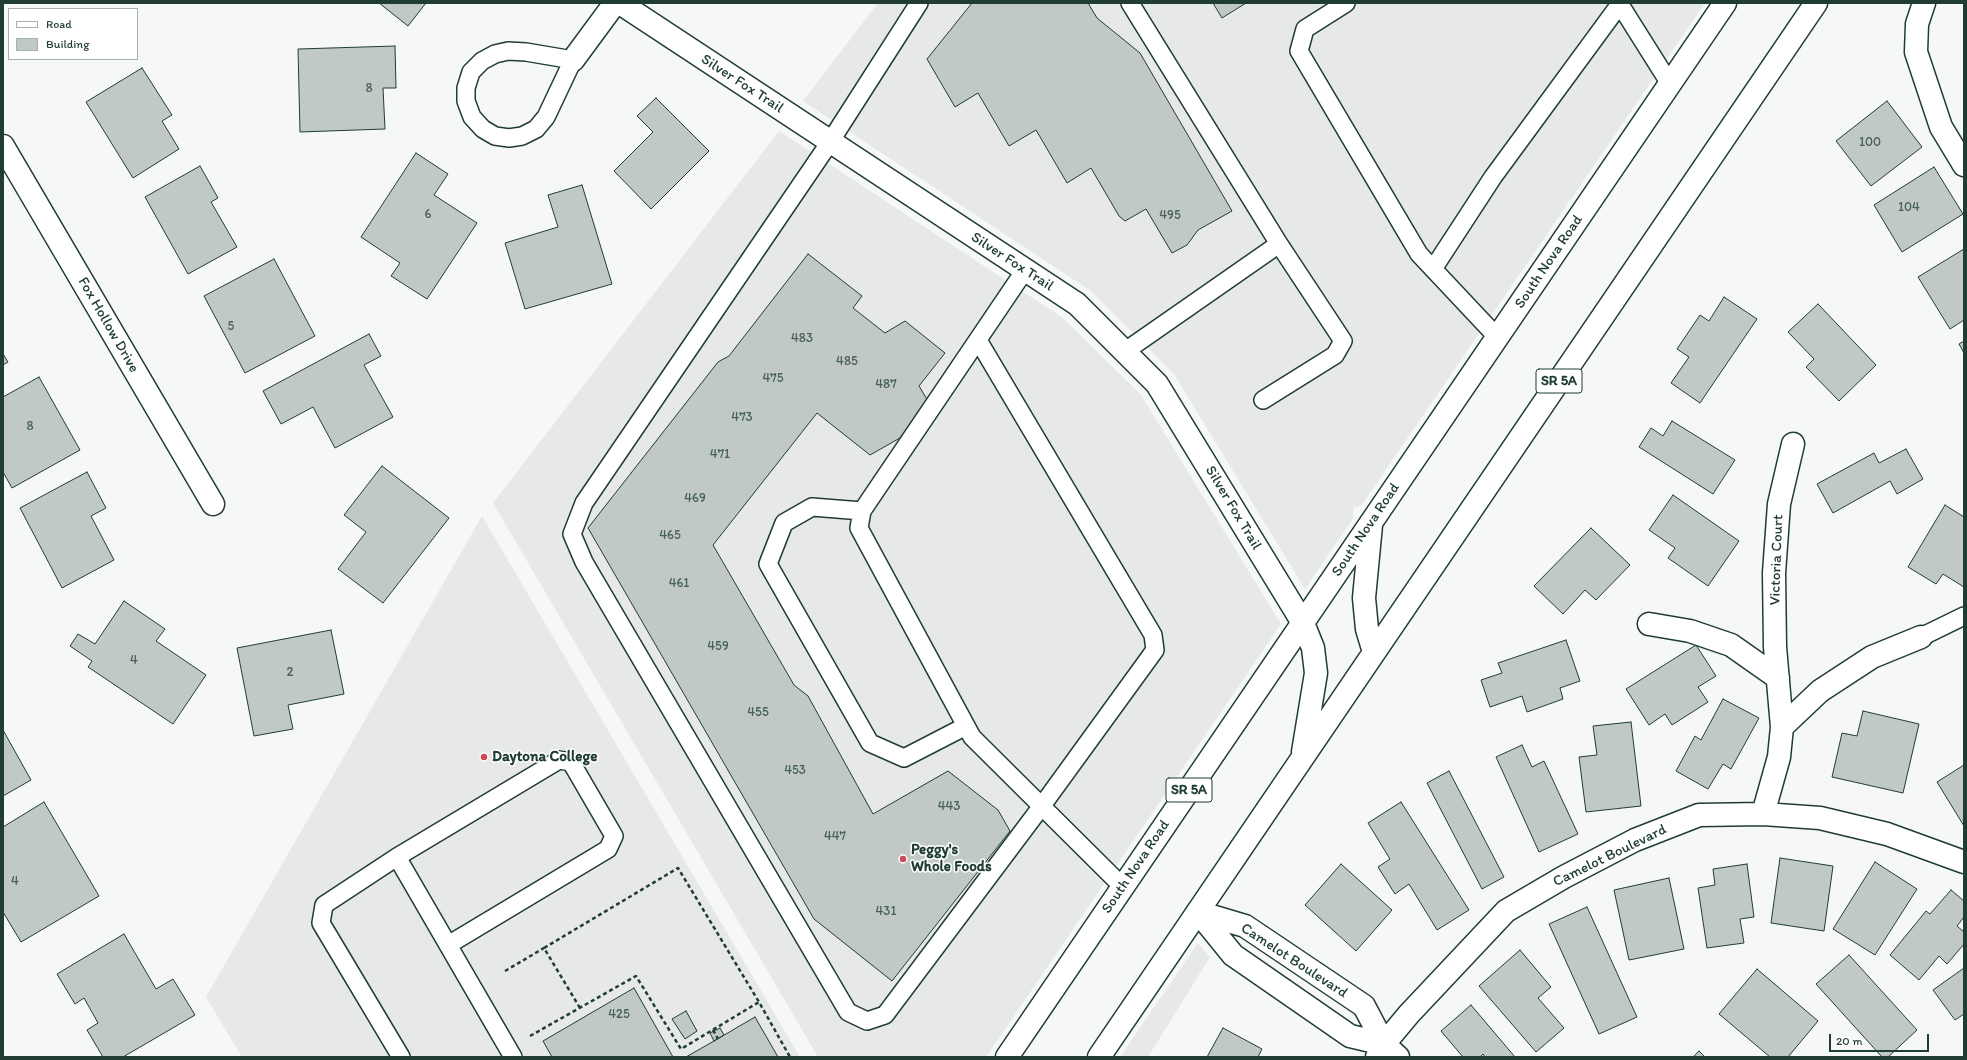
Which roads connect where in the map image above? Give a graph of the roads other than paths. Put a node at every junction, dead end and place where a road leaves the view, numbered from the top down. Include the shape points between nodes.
1 (615, 3) edge
2 (620, 3) edge
3 (919, 3) edge
4 (1130, 3) edge
5 (1346, 3) edge
6 (1725, 3) edge
7 (1816, 3) edge
8 (1924, 3) edge
9 (1619, 4) edge
10 (573, 60) junction
11 (1670, 84) junction
12 (830, 142) junction
13 (3, 146) edge
14 (1964, 165) edge
15 (1279, 244) junction
16 (1433, 269) junction
17 (1025, 270) junction
18 (1498, 338) junction
19 (978, 340) junction
20 (1124, 352) junction
21 (1264, 400) dead end
22 (1793, 444) dead end
23 (213, 504) dead end
24 (862, 511) junction
25 (1371, 524) junction
26 (1964, 616) edge
27 (1303, 623) junction
28 (1649, 624) dead end
29 (1921, 636) joint
30 (1374, 652) junction
31 (1778, 678) junction
32 (966, 726) junction
33 (1782, 727) junction
34 (1302, 759) junction
35 (1041, 807) junction
36 (1764, 814) junction
37 (397, 857) junction
38 (1964, 862) edge
39 (1123, 887) junction
40 (1198, 912) junction
41 (448, 945) junction
42 (1386, 1053) edge
43 (401, 1057) edge
44 (513, 1057) edge
45 (1007, 1057) edge
46 (1099, 1057) edge

1 - 10 street
2 - 12 street, Silver Fox Trail
3 - 12 lane
4 - 15 lane
5 - 16 lane via 1305,29 1299,51 1419,254
6 - 11 street, South Nova Road / SR 5A
7 - 30 street, SR 5A
8 - 14 street via 1917,24 1916,52 1941,128
9 - 11 lane
9 - 16 lane via 1493,177
10 - 10 lane via 546,117 536,129 522,136 495,136 483,129 472,117 466,101 466,88 472,72 482,61 508,51
11 - 18 street, South Nova Road / SR 5A
12 - 17 street, Silver Fox Trail
12 - 35 lane via 584,503 572,534 588,568 848,1012 868,1021 885,1015
13 - 23 street, Fox Hollow Drive
15 - 20 lane
15 - 21 lane via 1343,341 1336,355
16 - 18 lane
17 - 19 lane
17 - 20 street, Silver Fox Trail via 1077,304
18 - 25 street, South Nova Road / SR 5A
19 - 24 lane
19 - 35 lane via 1153,635 1155,650
20 - 27 street, Silver Fox Trail via 1157,384
22 - 31 street, Victoria Court via 1779,504 1774,573
24 - 32 lane via 859,528
24 - 32 lane via 812,507 784,523 768,564 870,743 904,758
25 - 27 street, South Nova Road / SR 5A
25 - 30 street via 1364,598 1366,630
26 - 29 lane
27 - 34 street, Silver Fox Trail via 1313,648 1316,673
27 - 39 street, South Nova Road / SR 5A
28 - 31 street via 1690,631 1731,645
29 - 33 street via 1872,657 1820,690
30 - 34 street, SR 5A
31 - 33 street, Victoria Court
32 - 35 lane via 972,737
33 - 36 street, Victoria Court via 1779,757
34 - 40 street, SR 5A
35 - 39 lane
36 - 38 street, Camelot Boulevard via 1820,818 1887,834
36 - 42 street, Camelot Boulevard via 1699,815 1635,840 1564,876 1506,911 1444,976
37 - 41 lane
37 - 41 lane via 559,760 571,762 614,836 608,849
37 - 43 lane via 324,905 321,923
39 - 45 street, South Nova Road / SR 5A
40 - 42 street, Camelot Boulevard via 1234,955 1350,1036
40 - 42 street, Camelot Boulevard via 1245,926 1364,1006
40 - 46 street, SR 5A
41 - 44 lane

